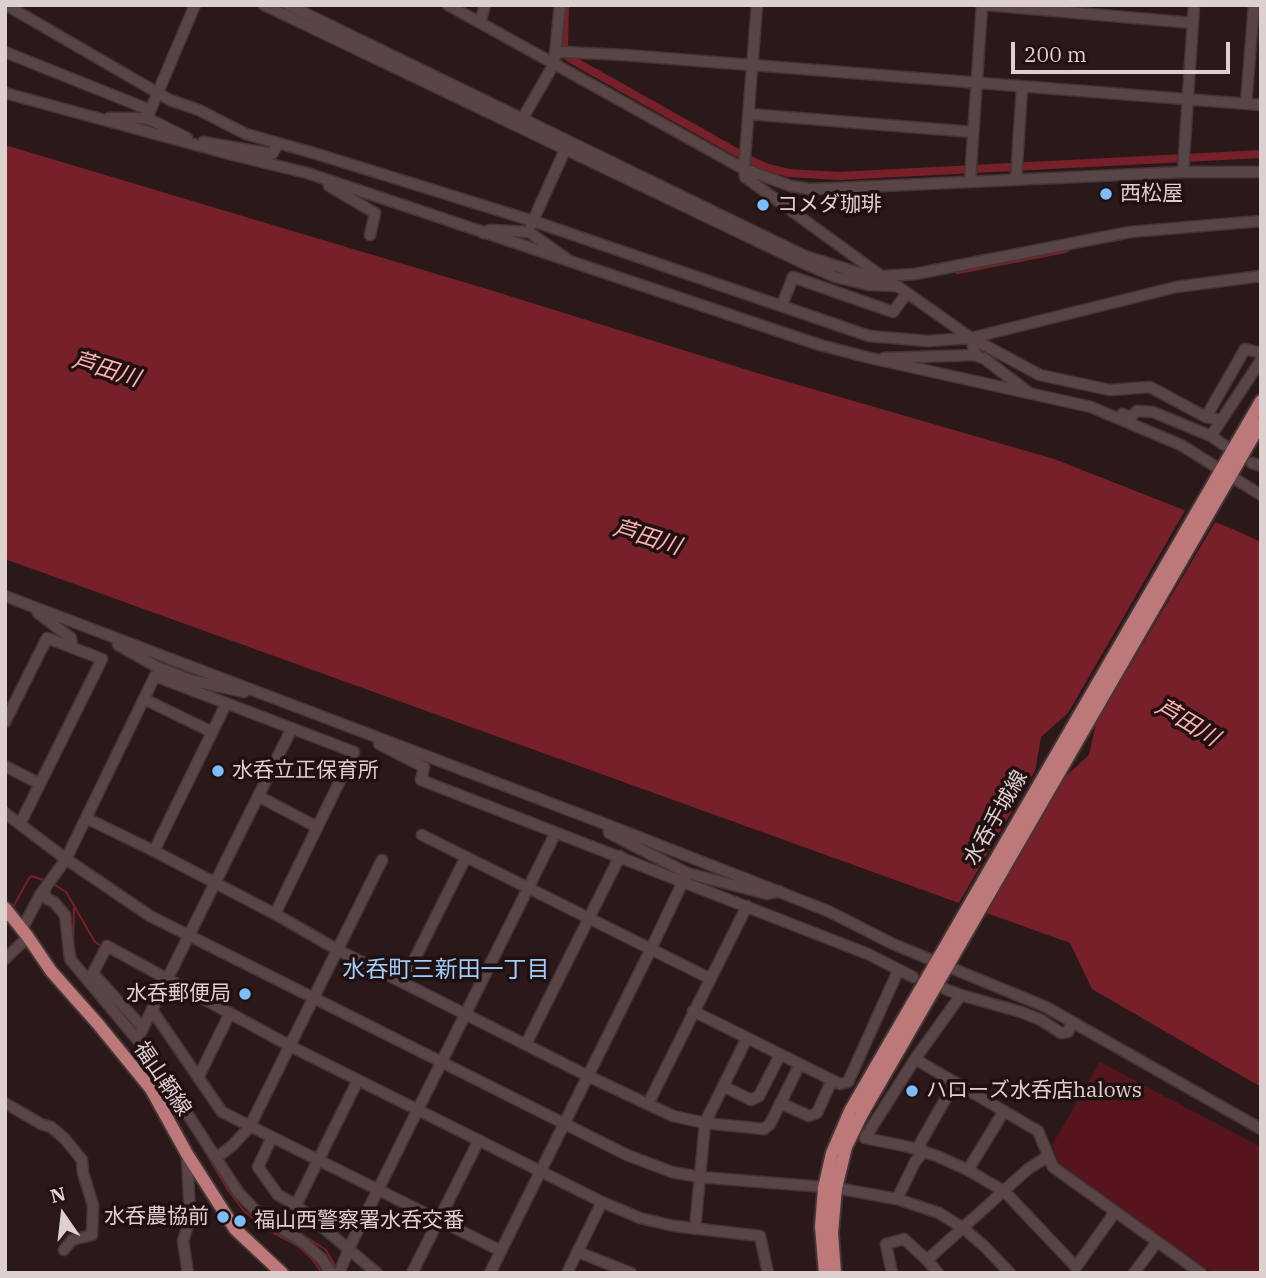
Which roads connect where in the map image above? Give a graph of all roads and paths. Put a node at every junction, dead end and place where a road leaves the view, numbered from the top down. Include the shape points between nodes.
1 (6, 5) edge
2 (195, 5) edge
3 (264, 5) edge
4 (449, 5) edge
5 (485, 5) edge
6 (560, 5) edge
7 (757, 5) edge
8 (984, 5) edge
9 (1194, 5) edge
10 (1254, 5) edge
11 (1062, 9) edge
12 (292, 11) edge
13 (480, 23) junction
14 (1193, 23) junction
15 (5, 52) edge
16 (555, 59) junction
17 (752, 66) junction
18 (977, 83) junction
19 (1022, 88) junction
20 (7, 92) edge
21 (157, 92) junction
22 (1188, 99) junction
23 (1246, 104) junction
24 (1261, 105) edge
25 (149, 114) junction
26 (748, 114) junction
27 (99, 120) junction
28 (520, 123) junction
29 (973, 132) junction
30 (193, 144) junction
31 (278, 144) junction
32 (565, 150) junction
33 (744, 169) junction
34 (1183, 172) junction
35 (1261, 172) edge
36 (1016, 179) junction
37 (330, 180) junction
38 (970, 181) junction
39 (791, 186) junction
40 (785, 206) junction
41 (533, 221) junction
42 (1261, 221) edge
43 (529, 232) junction
44 (482, 233) junction
45 (370, 235) dead end
46 (569, 261) junction
47 (1261, 276) edge
48 (883, 277) junction
49 (896, 284) junction
50 (907, 293) junction
51 (782, 305) junction
52 (971, 338) junction
53 (1261, 353) edge
54 (975, 355) junction
55 (866, 358) junction
56 (1261, 360) edge
57 (1031, 394) junction
58 (1261, 401) edge
59 (1091, 407) junction
60 (1206, 417) junction
61 (1220, 420) junction
62 (1261, 423) edge
63 (1211, 436) junction
64 (1224, 445) dead end
65 (1226, 473) junction
66 (1261, 495) edge
67 (5, 596) edge
68 (37, 608) junction
69 (111, 636) junction
70 (72, 648) junction
71 (157, 672) junction
72 (254, 691) junction
73 (144, 699) junction
74 (226, 704) junction
75 (5, 722) edge
76 (292, 728) junction
77 (212, 732) junction
78 (375, 737) junction
79 (5, 766) edge
80 (40, 783) junction
81 (258, 796) junction
82 (5, 813) edge
83 (86, 818) junction
84 (20, 824) junction
85 (608, 825) junction
86 (317, 827) junction
87 (555, 834) junction
88 (422, 835) dead end
89 (153, 851) junction
90 (620, 856) junction
91 (466, 857) junction
92 (66, 859) junction
93 (382, 860) dead end
94 (685, 877) junction
95 (215, 884) junction
96 (48, 885) junction
97 (528, 888) junction
98 (779, 891) junction
99 (747, 906) junction
100 (275, 914) junction
101 (589, 918) junction
102 (13, 921) edge
103 (190, 936) junction
104 (651, 949) junction
105 (338, 950) junction
106 (5, 959) edge
107 (941, 964) junction
108 (898, 971) junction
109 (914, 977) dead end
110 (709, 978) junction
111 (168, 979) junction
112 (403, 982) junction
113 (945, 989) dead end
114 (961, 995) junction
115 (314, 999) junction
116 (152, 1010) junction
117 (693, 1011) junction
118 (230, 1013) junction
119 (466, 1014) junction
120 (121, 1018) junction
121 (1072, 1023) junction
122 (142, 1031) junction
123 (747, 1038) junction
124 (526, 1044) junction
125 (290, 1046) junction
126 (146, 1050) junction
127 (780, 1055) junction
128 (915, 1059) junction
129 (442, 1062) junction
130 (800, 1064) junction
131 (588, 1076) junction
132 (198, 1077) junction
133 (358, 1080) junction
134 (832, 1080) junction
135 (955, 1082) junction
136 (723, 1086) junction
137 (5, 1103) edge
138 (780, 1103) junction
139 (648, 1104) junction
140 (418, 1110) junction
141 (1004, 1111) junction
142 (563, 1123) junction
143 (705, 1123) junction
144 (250, 1126) junction
145 (1261, 1129) edge
146 (272, 1137) junction
147 (479, 1140) junction
148 (921, 1150) junction
149 (187, 1154) junction
150 (1047, 1157) junction
151 (216, 1158) junction
152 (318, 1160) junction
153 (968, 1170) junction
154 (540, 1171) junction
155 (700, 1177) junction
156 (830, 1188) junction
157 (378, 1190) junction
158 (1005, 1192) junction
159 (897, 1199) junction
160 (602, 1202) junction
161 (296, 1205) junction
162 (1115, 1212) junction
163 (439, 1220) junction
164 (963, 1228) junction
165 (695, 1229) junction
166 (1157, 1242) junction
167 (349, 1250) junction
168 (64, 1251) dead end
169 (501, 1251) junction
170 (578, 1252) junction
171 (927, 1260) junction
172 (1079, 1270) edge
173 (188, 1273) edge
174 (282, 1273) edge
175 (331, 1273) edge
176 (339, 1273) edge
177 (377, 1273) edge
178 (412, 1273) edge
179 (491, 1273) edge
180 (567, 1273) edge
181 (631, 1273) edge
182 (768, 1273) edge
183 (825, 1273) edge
184 (835, 1273) edge
185 (892, 1273) edge
186 (938, 1273) edge
187 (1010, 1273) edge
188 (1134, 1273) edge
189 (1201, 1273) edge

1 - 21 street
2 - 21 street
3 - 12 street
4 - 13 street
5 - 13 street
6 - 16 street
7 - 17 street
8 - 11 street
8 - 18 street
9 - 14 street
10 - 23 street
11 - 14 street
12 - 28 street
13 - 16 street
14 - 22 street
15 - 25 street
16 - 17 street via 564,52
16 - 28 street
16 - 33 street
17 - 18 street
17 - 26 street
18 - 19 street
18 - 29 street
19 - 22 street
19 - 36 street
20 - 27 street
21 - 25 street
21 - 31 street
22 - 23 street
22 - 34 street
23 - 24 street
25 - 27 street
25 - 30 street
26 - 29 street
26 - 33 street
27 - 30 street
28 - 32 street
28 - 48 street via 806,256
29 - 38 street
30 - 31 street via 228,144 272,154
30 - 37 street
31 - 41 street
32 - 41 street
32 - 49 street via 836,277 869,285
33 - 39 street
33 - 40 street via 745,177
34 - 35 street
34 - 36 street
36 - 38 street
37 - 44 street
37 - 45 street via 328,186 375,213
38 - 39 street via 809,189
39 - 40 street
40 - 48 street
41 - 43 street
41 - 51 street
42 - 48 street via 1130,232
43 - 44 street
43 - 46 street
44 - 46 street
46 - 55 street
47 - 52 street via 1176,287
48 - 49 street
49 - 50 street
50 - 51 street via 892,312 793,277
50 - 52 street
51 - 52 street via 886,339
52 - 54 street
52 - 60 street via 1040,374 1110,390 1150,387
53 - 60 street via 1245,349
54 - 55 street
54 - 57 street
55 - 57 street
56 - 61 street
57 - 59 street
58 - 65 main road, 水呑手城線
59 - 63 street via 1131,417 1145,410
59 - 65 street via 1169,440
60 - 61 street
61 - 63 street
62 - 65 main road, 水呑手城線
63 - 64 street
65 - 66 street
65 - 107 main road, 水呑手城線
67 - 68 street
68 - 69 street
68 - 70 street via 71,638
69 - 71 street
69 - 72 street
70 - 75 street via 47,638
70 - 80 street via 102,659
71 - 72 street
71 - 73 street
71 - 74 street
72 - 78 street
73 - 77 street
73 - 83 street
74 - 76 street
74 - 77 street
76 - 81 street
76 - 86 street via 354,752
77 - 89 street
78 - 85 street
78 - 87 street via 381,745 424,767 421,780
79 - 80 street
80 - 84 street
81 - 86 street
81 - 95 street
82 - 84 street
83 - 89 street
83 - 92 street
84 - 92 street
85 - 94 street via 609,833
85 - 98 street
86 - 100 street
87 - 90 street
87 - 97 street
88 - 91 street
89 - 95 street
90 - 94 street
90 - 101 street
91 - 97 street
91 - 112 street
92 - 96 street
92 - 103 street via 119,897
93 - 105 street
94 - 98 street via 767,894
94 - 99 street
94 - 104 street
95 - 100 street
95 - 103 street
96 - 102 street
96 - 120 street via 47,899 65,915 70,959
97 - 101 street
97 - 119 street
98 - 107 street
99 - 108 street via 868,954
99 - 110 street
100 - 105 street
101 - 104 street
101 - 124 street
102 - 106 street
102 - 149 main road, 福山鞆線 via 150,1089
103 - 111 street
103 - 115 street
104 - 110 street
104 - 131 street
105 - 112 street
105 - 115 street
107 - 121 street via 1046,1007
107 - 156 main road, 水呑手城線 via 862,1114
108 - 109 street
108 - 134 street via 848,1082
110 - 117 street
111 - 116 street
111 - 118 street
111 - 122 street via 107,946 93,973
112 - 119 street
113 - 114 street
114 - 121 street via 1021,1012 1061,1033 1068,1032
114 - 128 street
115 - 125 street
115 - 129 street
116 - 122 street
116 - 132 street
117 - 123 street
117 - 139 street
118 - 125 street
118 - 132 street
119 - 124 street
119 - 129 street
120 - 122 street
120 - 126 street
121 - 145 street
122 - 126 street
123 - 127 street
123 - 136 street
124 - 131 street
125 - 133 street
125 - 144 street
126 - 151 street
127 - 130 street
127 - 136 street via 759,1096 751,1100
128 - 135 street
128 - 148 street via 865,1138
129 - 140 street
129 - 142 street
130 - 134 street
130 - 138 street
131 - 139 street
131 - 142 street
132 - 144 street via 222,1112
133 - 140 street
133 - 152 street
134 - 138 street via 817,1113 809,1116
135 - 141 street
135 - 148 street
136 - 143 street
137 - 168 street via 51,1127 82,1160 93,1205 92,1235 72,1240
138 - 143 street via 764,1129
139 - 143 street
140 - 147 street
140 - 157 street
141 - 150 street via 1038,1130
141 - 153 street
142 - 154 street
142 - 155 street via 627,1155
143 - 155 street
144 - 146 street
144 - 151 street
146 - 152 street
146 - 161 street via 258,1167 278,1195
147 - 154 street
147 - 163 street
148 - 153 street
148 - 159 street
149 - 173 street via 190,1219 183,1241
149 - 174 main road, 福山鞆線 via 235,1229
150 - 158 street
150 - 162 street via 1053,1167
151 - 175 street via 248,1204 303,1242
152 - 157 street
152 - 161 street
153 - 158 street
154 - 160 street
154 - 169 street
155 - 156 street
155 - 165 street
156 - 159 street
156 - 183 main road, 水呑手城線 via 821,1227
156 - 184 main road, 水呑手城線
157 - 163 street
157 - 167 street
158 - 164 street
158 - 172 street
159 - 164 street via 939,1213
160 - 165 street via 640,1218
160 - 170 street
161 - 167 street
162 - 166 street
162 - 172 street
163 - 169 street
163 - 178 street
164 - 171 street
164 - 187 street
165 - 182 street via 760,1236
166 - 188 street
166 - 189 street
167 - 176 street
167 - 177 street
169 - 179 street
170 - 180 street
170 - 181 street
171 - 185 street via 904,1239 886,1244
171 - 186 street

